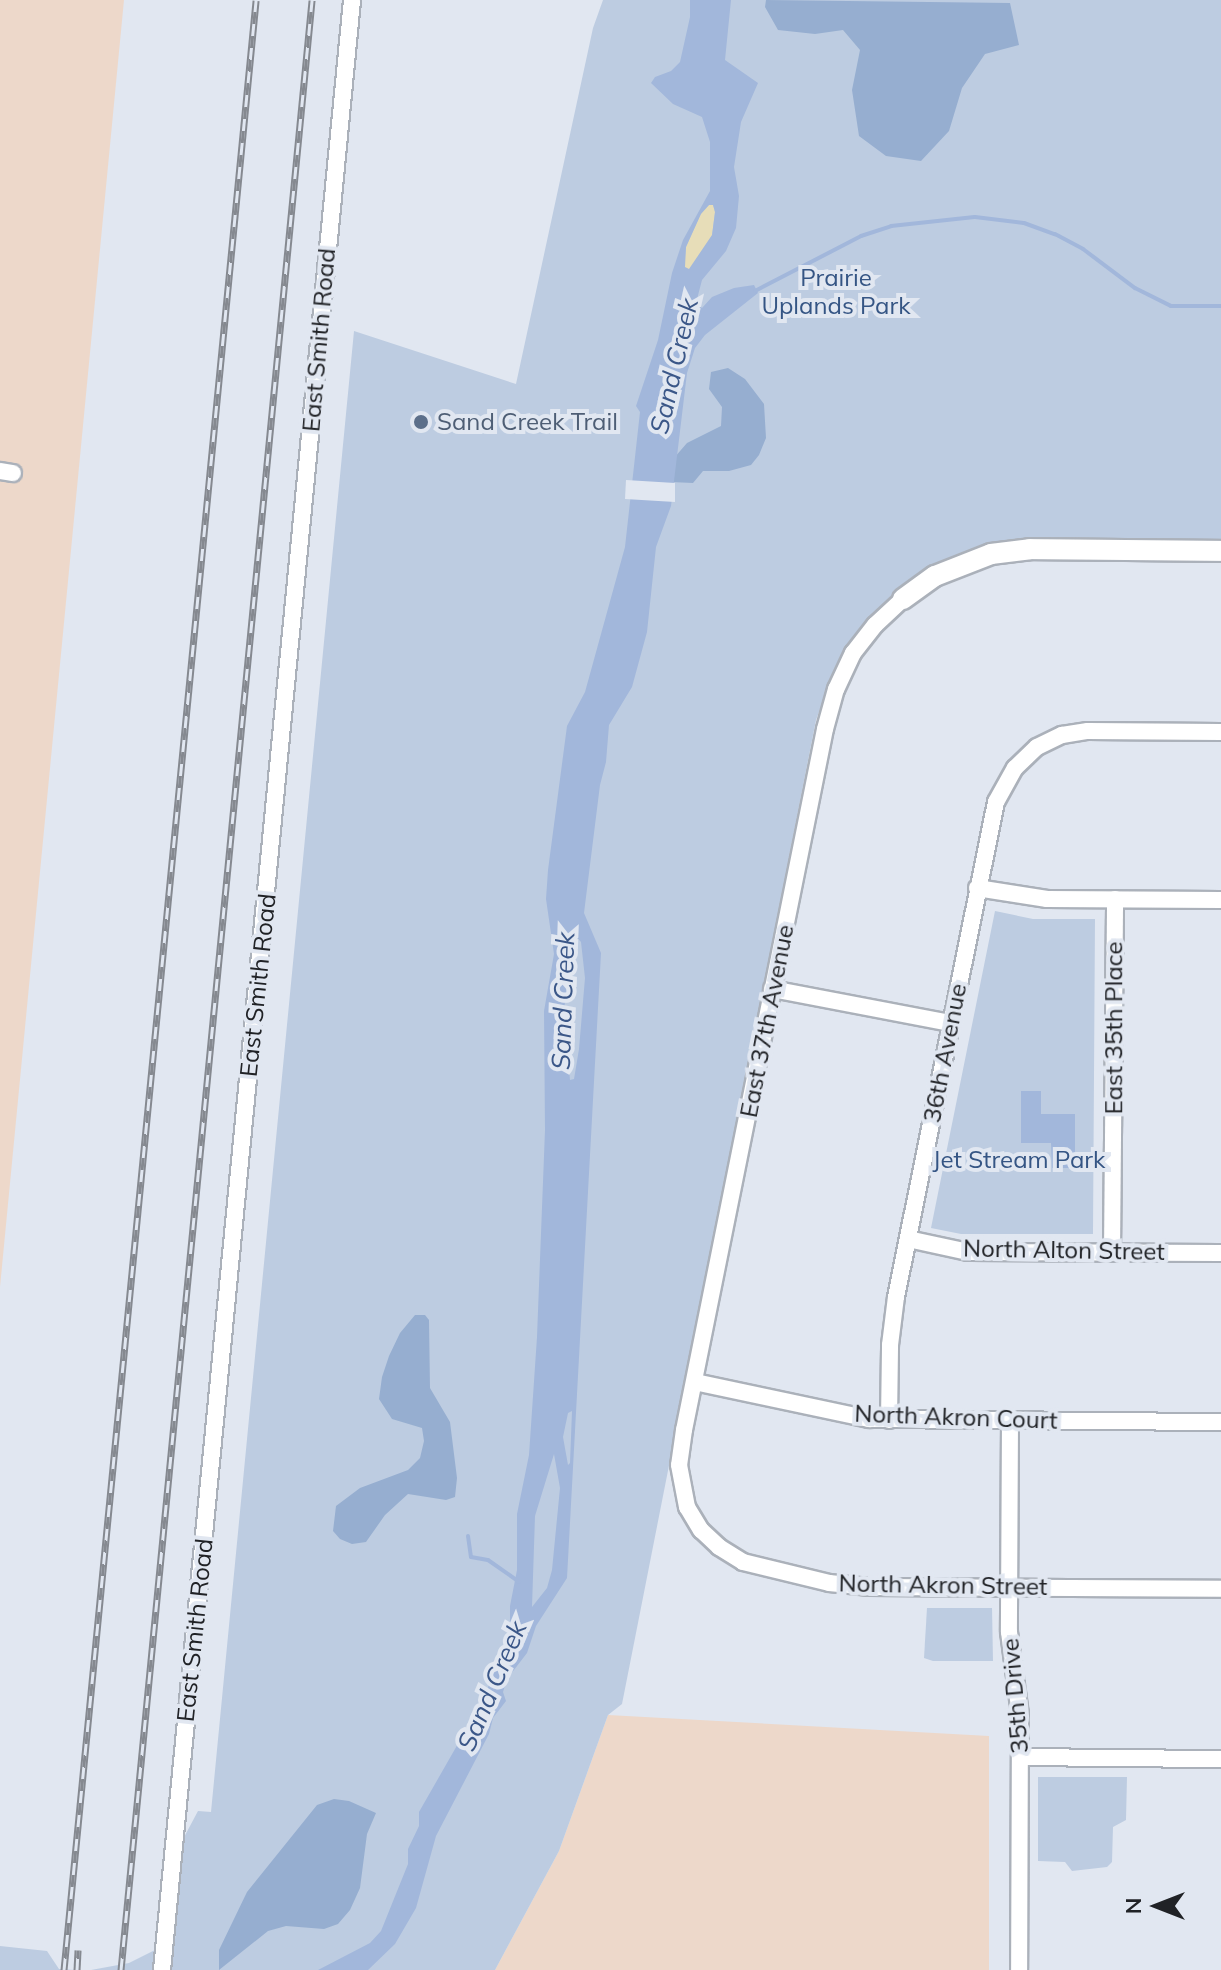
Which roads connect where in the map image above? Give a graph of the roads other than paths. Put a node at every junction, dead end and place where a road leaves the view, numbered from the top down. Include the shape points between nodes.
1 (352, 0) edge
2 (1221, 551) edge
3 (903, 599) joint
4 (1221, 732) edge
5 (977, 888) junction
6 (1115, 899) junction
7 (1221, 900) edge
8 (772, 989) junction
9 (951, 1023) junction
10 (908, 1239) junction
11 (1112, 1252) junction
12 (1221, 1253) edge
13 (695, 1382) junction
14 (889, 1420) junction
15 (1010, 1421) junction
16 (1221, 1422) edge
17 (679, 1465) joint
18 (1009, 1588) junction
19 (1221, 1589) edge
20 (1020, 1757) junction
21 (1221, 1759) edge
22 (162, 1970) edge
23 (1019, 1970) edge

1 - 22 street, East Smith Road
2 - 3 street via 1030,549 991,554 935,576
3 - 8 street, East 37th Avenue via 853,653 836,689
4 - 5 street, 36th Avenue via 1088,731 1037,747 1015,768 996,802
5 - 6 street via 1047,899
5 - 9 street, 36th Avenue
6 - 7 street
6 - 11 street, East 35th Place
8 - 9 street
8 - 13 street, East 37th Avenue
9 - 10 street, 36th Avenue
10 - 11 street, North Alton Street via 968,1252
10 - 14 street, 36th Avenue via 892,1328
11 - 12 street, North Alton Street
13 - 14 street, North Akron Court
13 - 17 street, East 37th Avenue
14 - 15 street, North Akron Court
15 - 16 street, North Akron Court
15 - 18 street, 35th Drive
17 - 18 street, North Akron Street via 687,1507 701,1530 743,1562 829,1583
18 - 19 street, North Akron Street
18 - 20 street, 35th Drive
20 - 21 street
20 - 23 street, 35th Drive

